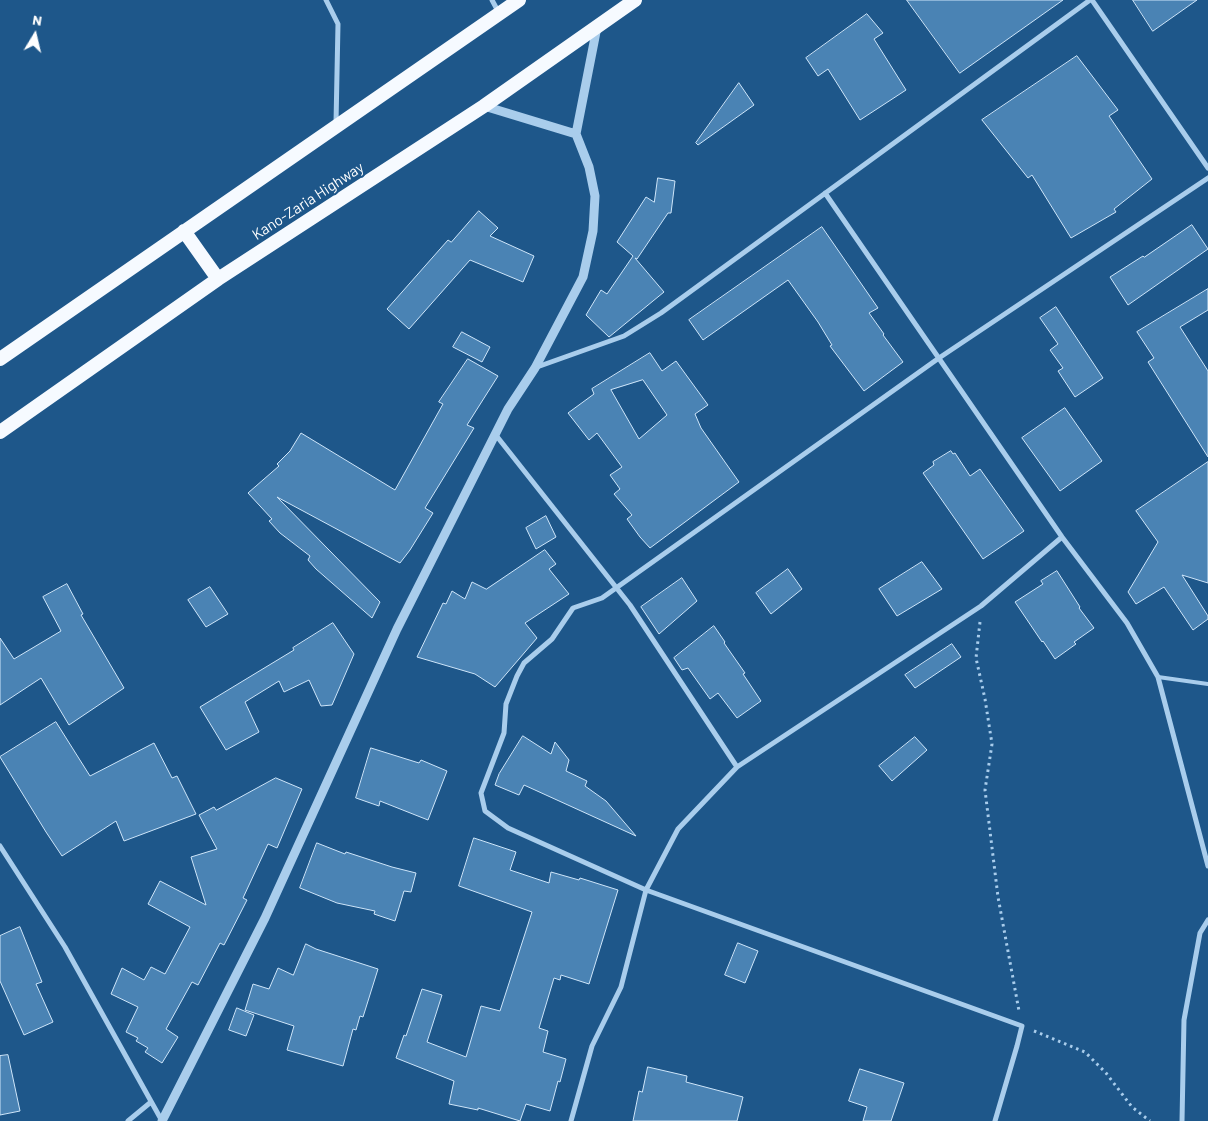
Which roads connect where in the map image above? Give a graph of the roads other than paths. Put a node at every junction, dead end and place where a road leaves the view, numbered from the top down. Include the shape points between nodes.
1 (326, 0) edge
2 (492, 0) edge
3 (519, 0) edge
4 (635, 0) edge
5 (1091, 0) edge
6 (499, 13) junction
7 (597, 27) junction
8 (484, 106) junction
9 (336, 126) junction
10 (576, 134) junction
11 (1208, 168) edge
12 (1208, 178) edge
13 (825, 193) junction
14 (184, 231) junction
15 (218, 279) junction
16 (939, 358) junction
17 (0, 359) edge
18 (534, 368) junction
19 (0, 432) edge
20 (496, 434) junction
21 (1062, 537) junction
22 (616, 588) junction
23 (1158, 677) junction
24 (1208, 684) edge
25 (737, 767) junction
26 (0, 846) edge
27 (1208, 866) edge
28 (646, 890) junction
29 (1208, 920) edge
30 (151, 1102) junction
31 (128, 1121) edge
32 (162, 1121) edge
33 (571, 1121) edge
34 (995, 1121) edge
35 (1182, 1121) edge

1 - 9 street via 338,24
2 - 6 street
3 - 6 highway
4 - 7 highway, Kano-Zaria Highway
5 - 11 street
5 - 13 street
6 - 9 highway
7 - 8 highway, Kano-Zaria Highway
7 - 10 street
8 - 10 street
8 - 15 highway, Kano-Zaria Highway
9 - 14 highway
10 - 18 street via 589,167 595,196 593,231 583,277
12 - 16 street
13 - 16 street
13 - 18 street via 661,313 624,336
14 - 15 highway
14 - 17 highway
15 - 19 highway, Kano-Zaria Highway
16 - 21 street
16 - 22 street
18 - 20 street
20 - 22 street
20 - 32 street via 397,628 265,918
21 - 23 street via 1127,623
21 - 25 street via 981,606
22 - 25 street
22 - 28 street via 602,598 573,608 552,639 524,664 506,704 504,733 481,793 485,811 508,828
23 - 24 lane
23 - 27 street
25 - 28 street via 678,829
26 - 30 street via 65,947
28 - 33 street via 621,987 592,1046
28 - 34 street via 1022,1026
29 - 35 street via 1200,933 1184,1020
30 - 31 street
30 - 32 street

